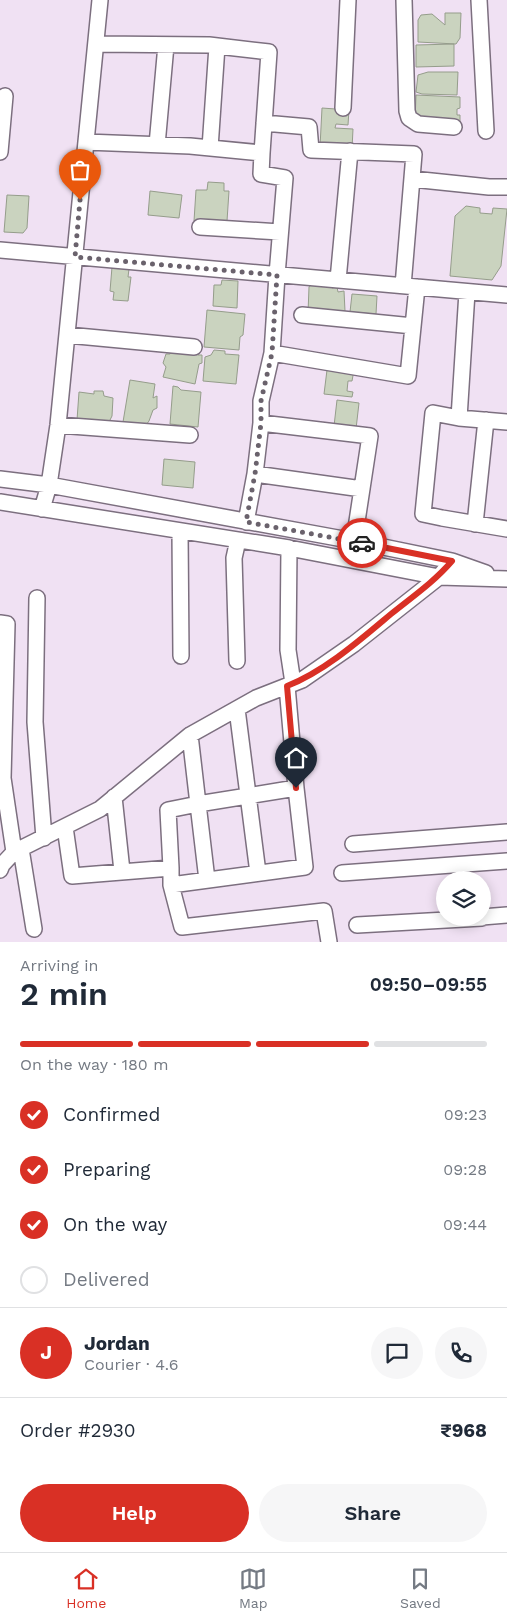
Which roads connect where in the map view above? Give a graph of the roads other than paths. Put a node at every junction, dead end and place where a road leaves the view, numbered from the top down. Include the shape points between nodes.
1 (100, 0) edge
2 (348, 0) edge
3 (404, 0) edge
4 (479, 0) edge
5 (96, 44) junction
6 (166, 45) junction
7 (217, 46) junction
8 (6, 96) dead end
9 (343, 108) dead end
10 (264, 123) junction
11 (454, 127) dead end
12 (486, 131) dead end
13 (86, 142) junction
14 (157, 145) junction
15 (210, 148) junction
16 (0, 152) edge
17 (350, 152) junction
18 (262, 153) junction
19 (412, 179) junction
20 (507, 187) edge
21 (200, 227) dead end
22 (280, 232) junction
23 (0, 250) edge
24 (75, 257) junction
25 (277, 275) junction
26 (338, 280) junction
27 (410, 287) junction
28 (467, 292) junction
29 (507, 295) edge
30 (302, 315) dead end
31 (413, 326) junction
32 (67, 335) junction
33 (194, 347) dead end
34 (272, 353) junction
35 (460, 418) junction
36 (486, 420) junction
37 (507, 422) edge
38 (261, 423) junction
39 (58, 425) junction
40 (190, 435) dead end
41 (255, 474) junction
42 (0, 479) edge
43 (49, 485) junction
44 (362, 489) junction
45 (0, 502) edge
46 (42, 509) junction
47 (246, 522) junction
48 (475, 524) junction
49 (507, 529) edge
50 (180, 532) junction
51 (238, 540) junction
52 (354, 541) junction
53 (289, 548) junction
54 (452, 561) junction
55 (438, 576) junction
56 (503, 578) edge
57 (37, 598) dead end
58 (0, 623) edge
59 (181, 656) dead end
60 (237, 661) dead end
61 (290, 685) junction
62 (237, 709) junction
63 (190, 736) junction
64 (2, 746) edge
65 (296, 788) junction
66 (248, 796) junction
67 (114, 797) junction
68 (198, 804) junction
69 (4, 809) edge
70 (65, 827) junction
71 (507, 832) edge
72 (44, 838) junction
73 (353, 844) dead end
74 (18, 850) junction
75 (507, 861) edge
76 (171, 868) junction
77 (0, 870) edge
78 (122, 872) junction
79 (258, 873) junction
80 (342, 873) dead end
81 (207, 880) junction
82 (171, 885) junction
83 (507, 915) edge
84 (491, 917) edge
85 (436, 921) edge
86 (357, 925) dead end
87 (34, 929) dead end
88 (329, 942) edge

1 - 5 street
2 - 9 street
3 - 11 street via 409,118 418,124
4 - 12 street
5 - 6 street
5 - 13 street
6 - 7 street
6 - 14 street
7 - 10 street via 269,52
7 - 15 street
8 - 16 street
10 - 17 street via 309,127 312,150
10 - 18 street
13 - 14 street
13 - 24 street
14 - 15 street
15 - 18 street
17 - 19 street via 414,154
17 - 26 street
18 - 22 street via 261,174 285,178
19 - 20 street
19 - 27 street
21 - 22 street
22 - 25 street
23 - 24 street
24 - 25 street
24 - 32 street
25 - 26 street
25 - 34 street
26 - 27 street
27 - 28 street
27 - 31 street
28 - 29 street
28 - 35 street
30 - 31 street
31 - 34 street via 408,376
32 - 33 street
32 - 39 street
34 - 38 street via 261,401
35 - 36 street
35 - 48 street via 433,413 423,514
36 - 37 street
36 - 48 street
38 - 41 street
38 - 44 street via 370,436
39 - 40 street
39 - 43 street
41 - 44 street
41 - 47 street
42 - 43 street
43 - 46 street
43 - 47 street
44 - 52 street
45 - 46 street
46 - 50 street
47 - 52 street
48 - 49 street
50 - 51 street
50 - 59 street
51 - 53 street
51 - 60 street via 234,558
52 - 54 street
53 - 55 street
53 - 61 street
54 - 55 street
54 - 56 street
55 - 56 street
55 - 61 street via 354,644
57 - 72 street via 35,722
58 - 64 street via 7,624
61 - 62 street
61 - 65 street
62 - 63 street
62 - 66 street
63 - 67 street
63 - 68 street
64 - 69 street
65 - 66 street
65 - 79 street via 305,867
66 - 68 street
66 - 79 street
67 - 70 street
67 - 78 street
68 - 76 street via 168,810
68 - 81 street
69 - 74 street
70 - 72 street
70 - 78 street via 72,876
71 - 73 street
72 - 74 street
74 - 77 street
74 - 87 street
75 - 80 street
76 - 78 street
76 - 82 street
79 - 81 street
81 - 82 street
82 - 88 street via 182,927 324,911
83 - 84 street
85 - 86 street

